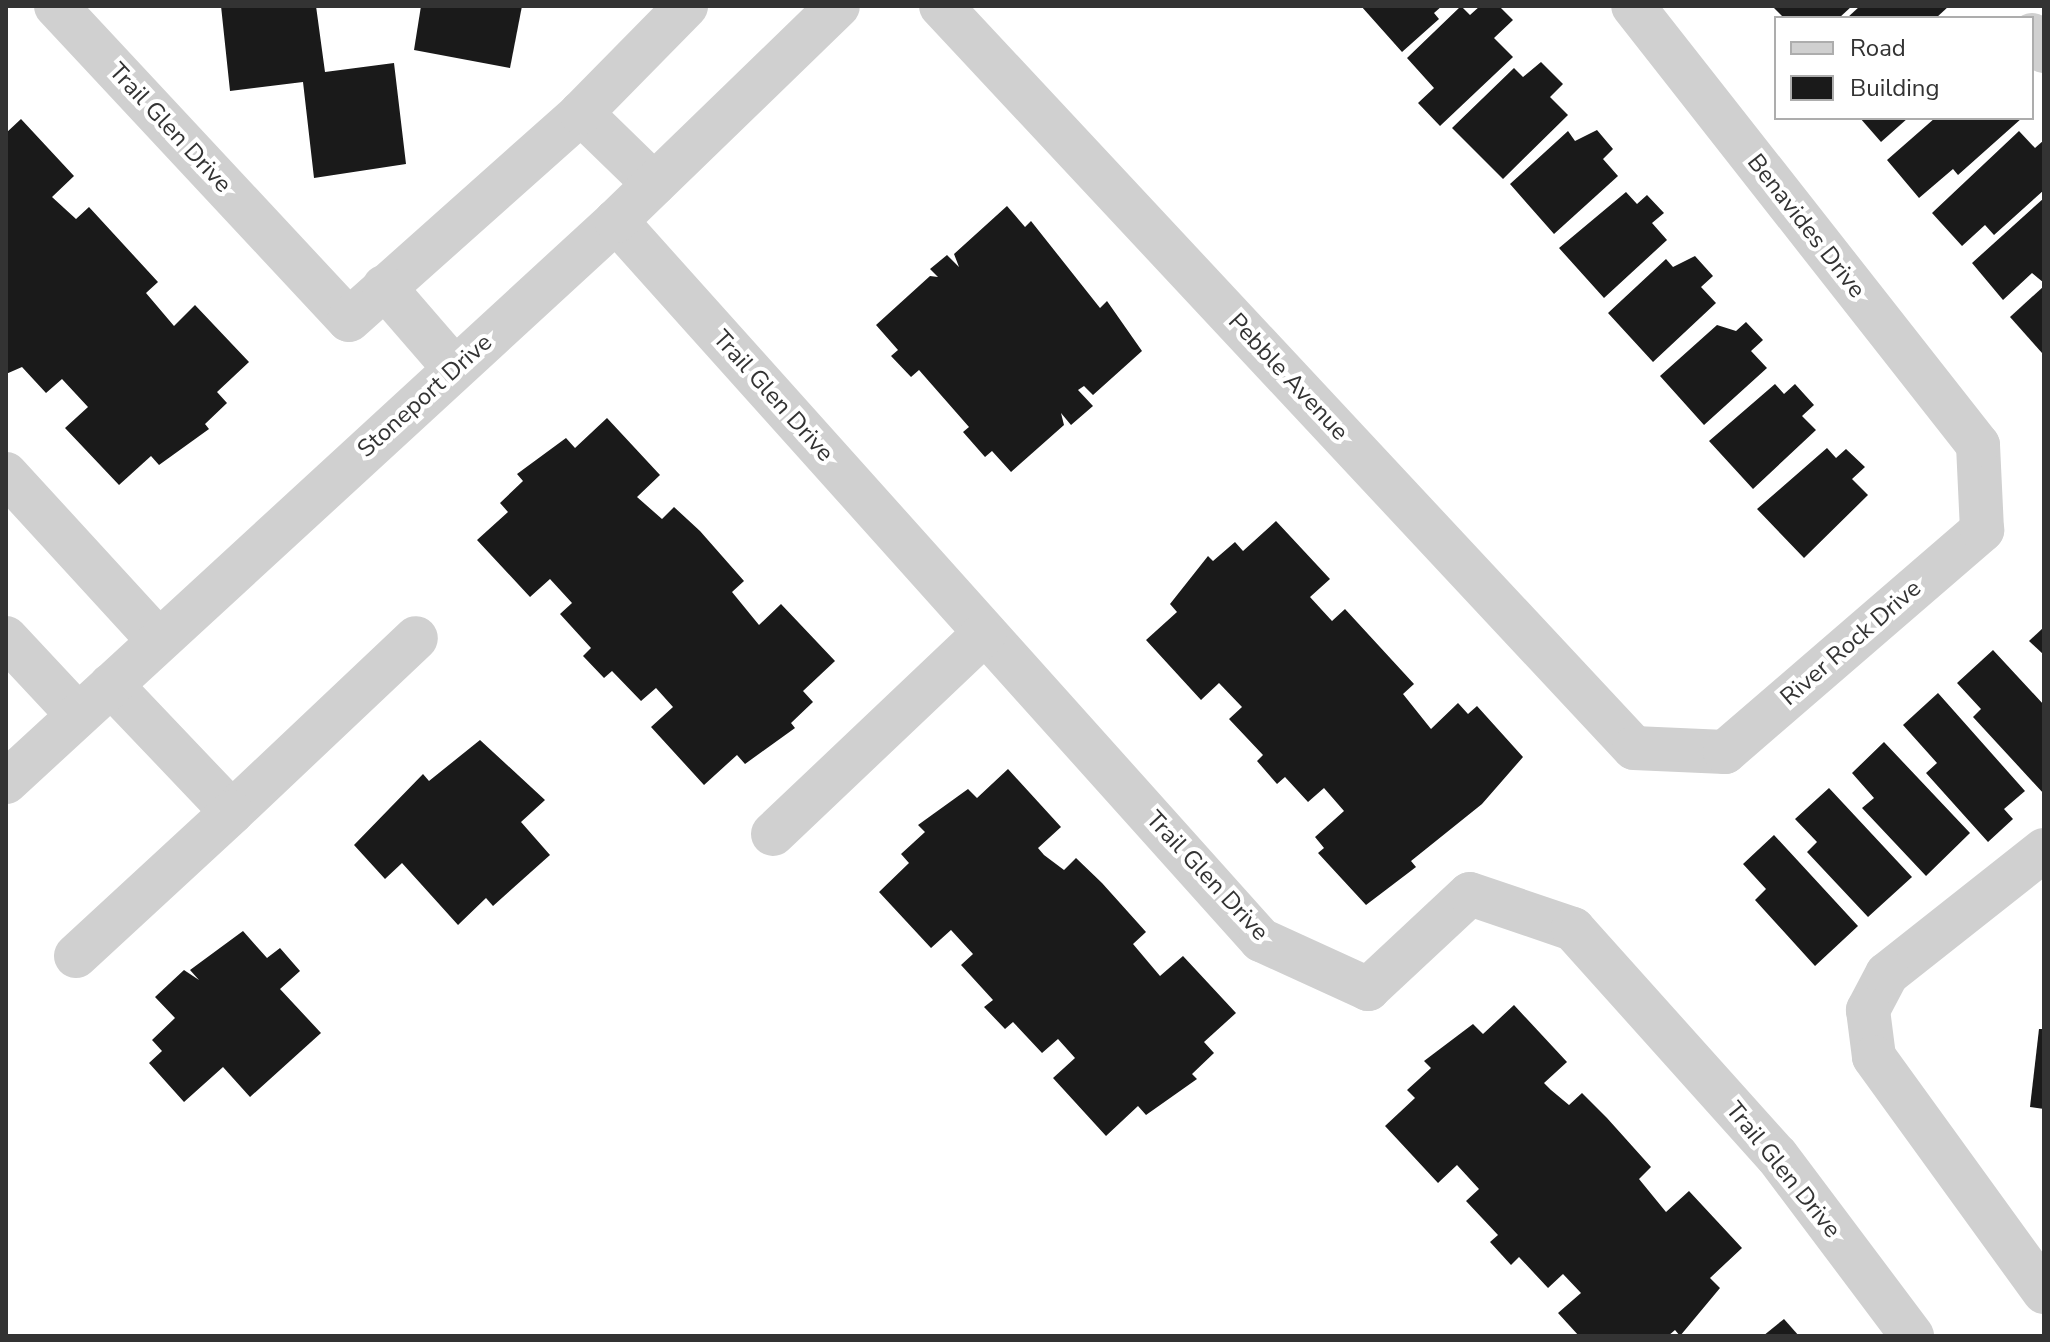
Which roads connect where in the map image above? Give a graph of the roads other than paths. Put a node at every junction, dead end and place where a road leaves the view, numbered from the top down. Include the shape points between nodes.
1 (56, 6) edge
2 (686, 6) edge
3 (838, 6) edge
4 (941, 6) edge
5 (1633, 6) edge
6 (581, 113) junction
7 (654, 184) junction
8 (616, 221) junction
9 (384, 287) junction
10 (455, 369) junction
11 (1978, 445) joint
12 (6, 474) edge
13 (985, 633) junction
14 (6, 638) edge
15 (416, 638) dead end
16 (159, 641) junction
17 (111, 685) junction
18 (78, 715) junction
19 (1634, 748) joint
20 (6, 782) edge
21 (232, 812) junction
22 (773, 834) dead end
23 (2044, 850) edge
24 (76, 956) dead end
25 (2044, 1292) edge
26 (1912, 1336) edge

1 - 9 street, Trail Glen Drive via 349,320
2 - 6 street
3 - 7 street, Stoneport Drive
4 - 19 street, Pebble Avenue
5 - 11 street, Benavides Drive
6 - 7 street
6 - 9 street
7 - 8 street, Stoneport Drive
8 - 10 street, Stoneport Drive
8 - 13 street, Trail Glen Drive
9 - 10 street
10 - 16 street, Stoneport Drive
11 - 19 street, River Rock Drive via 1982,530 1725,752
12 - 16 street
13 - 22 street
13 - 26 street, Trail Glen Drive via 1261,940 1368,989 1470,894 1573,929 1777,1156
14 - 18 street
15 - 21 street
16 - 17 street, Stoneport Drive
17 - 18 street, Stoneport Drive
17 - 21 street
18 - 20 street, Stoneport Drive
21 - 24 street
23 - 25 street via 1887,974 1868,1010 1874,1057

